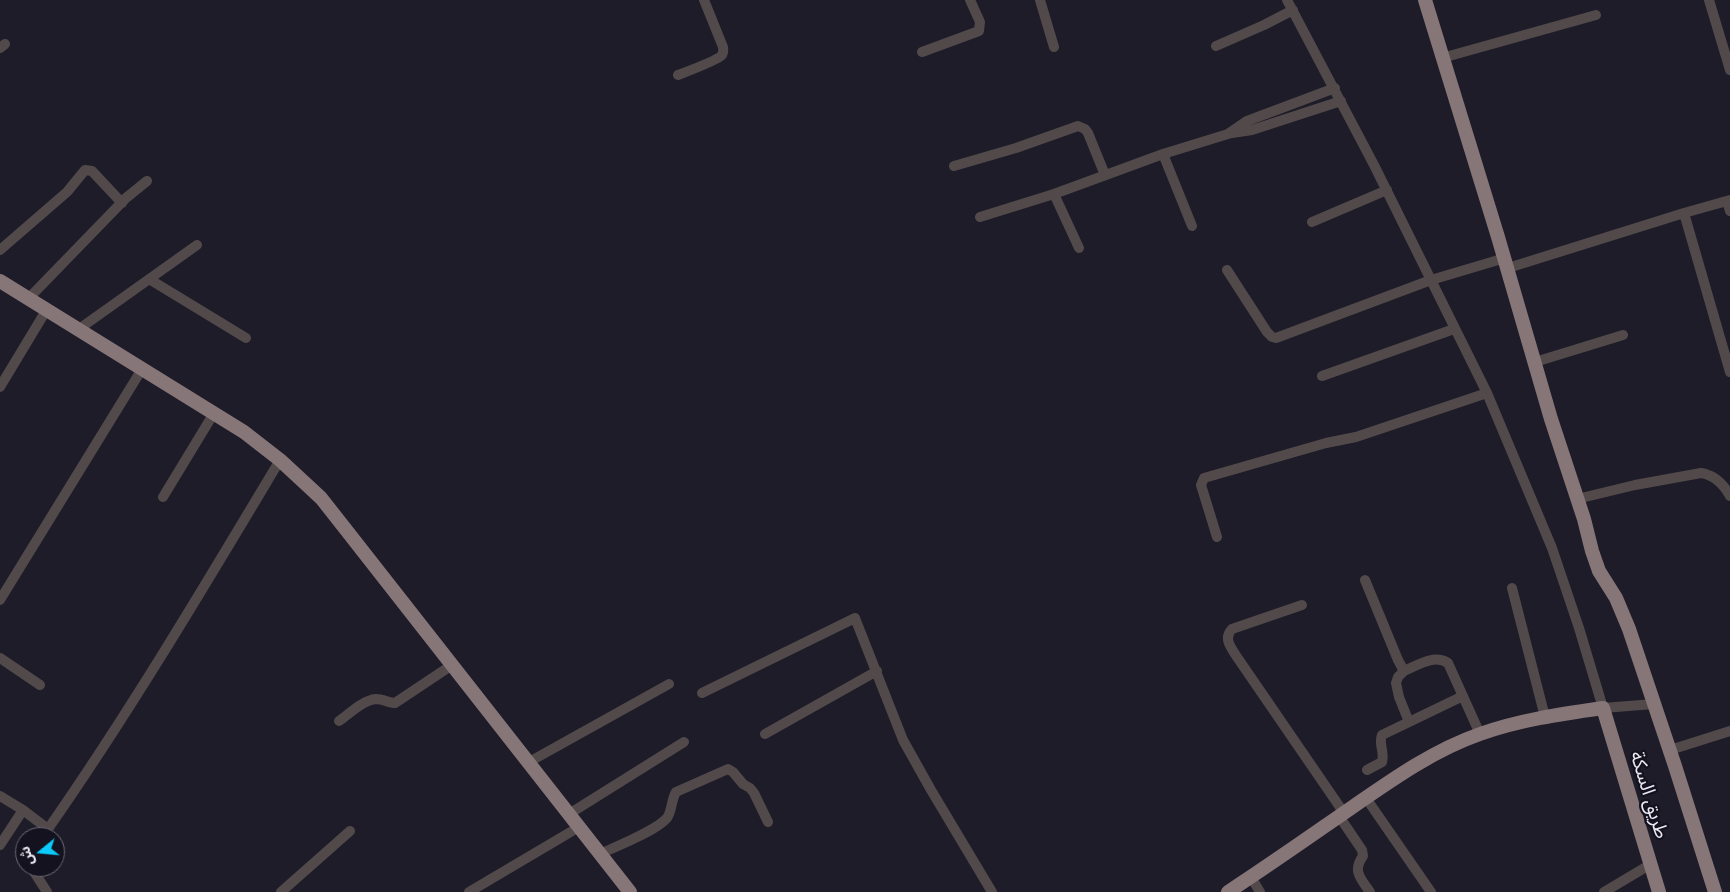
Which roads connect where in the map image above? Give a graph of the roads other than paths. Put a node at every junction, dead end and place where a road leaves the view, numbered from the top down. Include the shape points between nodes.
1 (704, 0) edge
2 (970, 0) edge
3 (1040, 0) edge
4 (1287, 0) edge
5 (1425, 0) edge
6 (1710, 0) edge
7 (1293, 10) junction
8 (1596, 15) dead end
9 (1216, 46) dead end
10 (1054, 47) dead end
11 (922, 52) dead end
12 (1442, 58) junction
13 (1730, 70) edge
14 (678, 75) dead end
15 (1335, 88) junction
16 (1340, 101) junction
17 (1228, 134) junction
18 (1163, 154) junction
19 (954, 166) dead end
20 (1105, 175) junction
21 (147, 181) dead end
22 (1387, 190) junction
23 (1054, 194) junction
24 (122, 203) junction
25 (1729, 204) edge
26 (1684, 213) junction
27 (980, 217) dead end
28 (1312, 222) dead end
29 (1192, 226) dead end
30 (196, 245) dead end
31 (1079, 248) dead end
32 (0, 250) edge
33 (1506, 263) junction
34 (1227, 270) dead end
35 (150, 279) junction
36 (1432, 280) junction
37 (0, 281) edge
38 (29, 298) junction
39 (47, 309) junction
40 (79, 329) junction
41 (1454, 329) junction
42 (1623, 335) dead end
43 (246, 338) dead end
44 (1535, 362) junction
45 (142, 368) junction
46 (1730, 372) edge
47 (1322, 376) dead end
48 (0, 388) edge
49 (1487, 393) junction
50 (214, 413) junction
51 (280, 460) junction
52 (1730, 496) edge
53 (162, 497) dead end
54 (1577, 499) junction
55 (1217, 537) dead end
56 (1365, 580) dead end
57 (1512, 588) dead end
58 (0, 600) edge
59 (1302, 605) dead end
60 (0, 658) edge
61 (452, 664) junction
62 (877, 671) junction
63 (1404, 671) junction
64 (669, 684) dead end
65 (40, 685) dead end
66 (702, 693) dead end
67 (1463, 696) junction
68 (1654, 704) junction
69 (1603, 708) junction
70 (1545, 717) junction
71 (339, 721) dead end
72 (1409, 722) junction
73 (1730, 731) edge
74 (765, 734) dead end
75 (1480, 734) junction
76 (684, 742) dead end
77 (1670, 750) junction
78 (528, 762) junction
79 (1367, 770) dead end
80 (0, 796) edge
81 (1366, 798) junction
82 (23, 810) junction
83 (570, 814) junction
84 (1342, 815) junction
85 (768, 822) dead end
86 (40, 827) edge
87 (50, 827) edge
88 (580, 827) junction
89 (350, 831) dead end
90 (0, 845) edge
91 (600, 854) junction
92 (1651, 864) junction
93 (37, 877) edge
94 (1251, 877) junction
95 (47, 892) edge
96 (281, 892) edge
97 (469, 892) edge
98 (630, 892) edge
99 (992, 892) edge
100 (1228, 892) edge
101 (1260, 892) edge
102 (1370, 892) edge
103 (1431, 892) edge
104 (1604, 892) edge
105 (1659, 892) edge
106 (1715, 892) edge

1 - 14 street via 723,52 714,60
2 - 11 street via 980,22 979,31
3 - 10 street
4 - 7 street
5 - 12 main road
6 - 13 street
7 - 9 street
7 - 15 street
8 - 12 street
12 - 33 main road
15 - 16 street
15 - 17 street via 1247,121
16 - 17 street via 1252,130
16 - 22 street
17 - 18 street
18 - 20 street
18 - 29 street
19 - 20 street via 1078,126 1088,133
20 - 23 street
21 - 24 street
22 - 28 street
22 - 36 street
23 - 27 street
23 - 31 street
24 - 32 street via 92,171 85,170 67,192
24 - 38 street
25 - 26 street
26 - 33 street
26 - 46 street
30 - 35 street
33 - 36 street
33 - 44 main road
34 - 36 street via 1272,338
35 - 40 street
35 - 43 street
36 - 41 street
37 - 38 main road
38 - 39 main road
39 - 40 main road
39 - 48 street
40 - 45 main road
41 - 47 street
41 - 49 street
42 - 44 street
44 - 54 main road
45 - 50 main road
45 - 58 street
49 - 55 street via 1364,434 1204,478 1201,485
49 - 69 street via 1552,548
50 - 51 main road
50 - 53 street
51 - 61 main road via 330,510
51 - 87 street via 165,651
52 - 54 street via 1716,479 1701,473
54 - 68 main road via 1596,564 1616,598
56 - 63 street
57 - 70 street
59 - 84 street via 1232,629 1227,638
60 - 65 street
61 - 71 street via 396,703 373,699
61 - 78 main road
62 - 66 street via 855,618
62 - 74 street
62 - 99 street via 903,740
63 - 67 street via 1435,658 1443,660 1452,670
63 - 72 street via 1398,677 1397,687
64 - 78 street
67 - 72 street
67 - 75 street
68 - 69 street
68 - 77 main road
69 - 70 main road
69 - 92 main road, طريق السكة
70 - 75 main road
72 - 79 street via 1382,734 1382,762
73 - 77 street
75 - 81 main road via 1438,753
76 - 83 street
77 - 106 main road
78 - 83 main road
80 - 82 street
81 - 84 main road
81 - 103 street
82 - 86 street
82 - 90 street
83 - 88 main road
84 - 94 main road
84 - 102 street via 1362,850 1357,870
85 - 91 street via 750,788 733,772 724,769 676,792 668,817 658,826
88 - 91 main road
88 - 97 street
89 - 96 street
91 - 98 main road
92 - 104 street
92 - 105 main road, طريق السكة
93 - 95 street
94 - 100 main road
94 - 101 street

